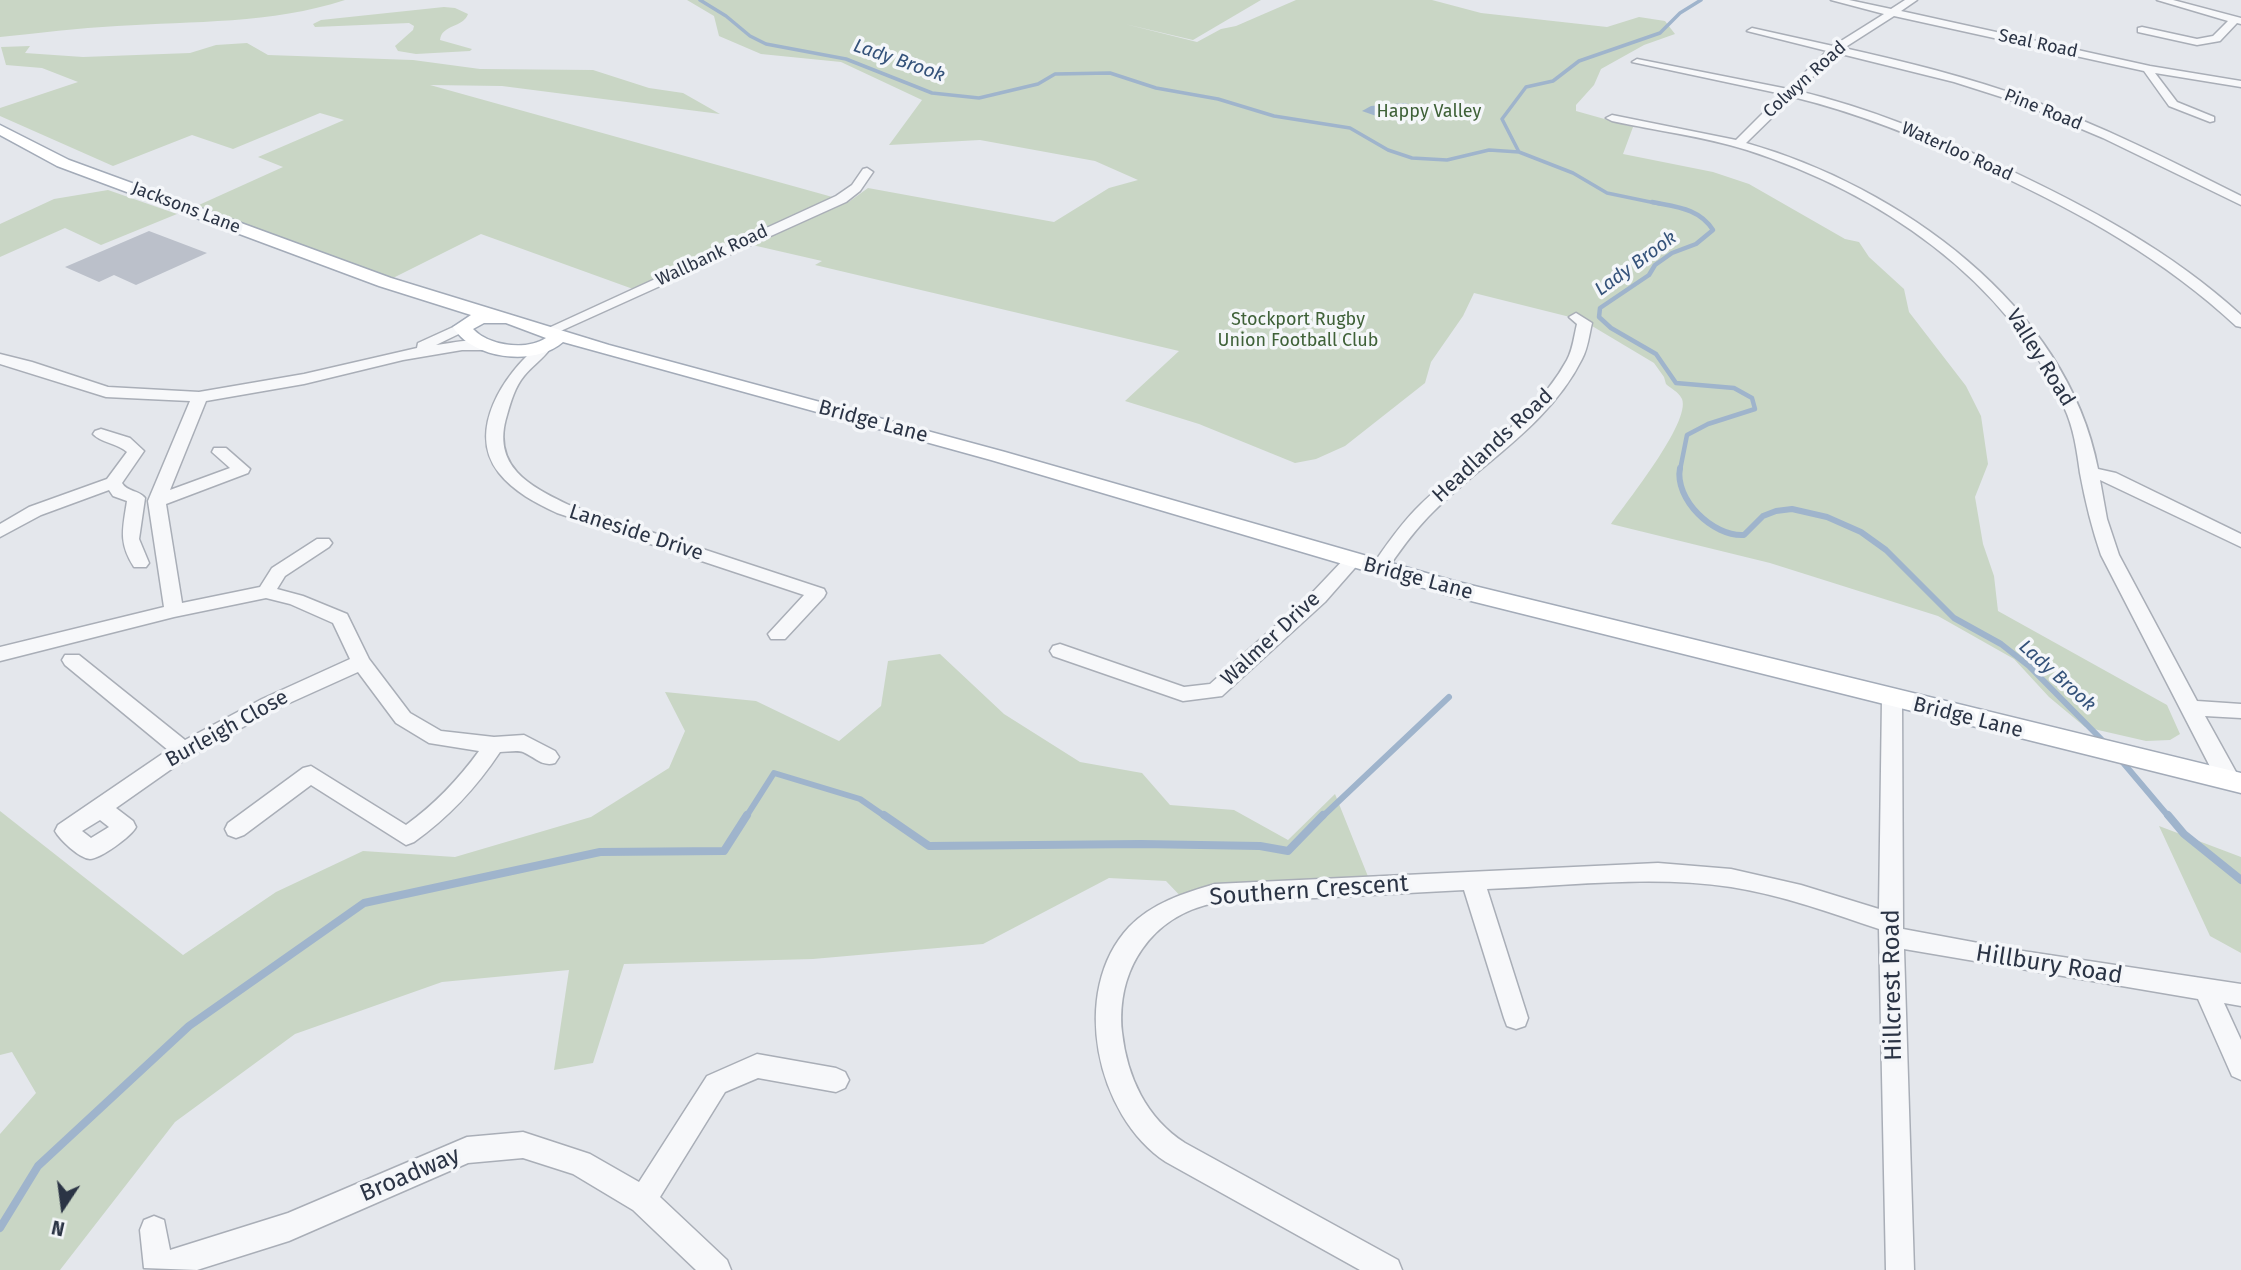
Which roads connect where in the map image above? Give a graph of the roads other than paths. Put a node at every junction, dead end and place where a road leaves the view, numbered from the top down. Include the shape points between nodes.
1 (1836, 0) edge
2 (1912, 0) edge
3 (2161, 0) edge
4 (1894, 12) junction
5 (2237, 21) edge
6 (2142, 30) dead end
7 (1752, 31) dead end
8 (1835, 49) junction
9 (1637, 62) dead end
10 (2150, 69) junction
11 (2241, 84) edge
12 (1790, 92) junction
13 (1612, 118) dead end
14 (2210, 119) dead end
15 (0, 129) edge
16 (1738, 144) junction
17 (867, 172) dead end
18 (2241, 201) edge
19 (376, 279) junction
20 (495, 316) junction
21 (1576, 317) dead end
22 (2241, 323) edge
23 (463, 326) junction
24 (549, 340) junction
25 (498, 347) junction
26 (403, 355) junction
27 (0, 359) edge
28 (512, 377) junction
29 (225, 394) junction
30 (199, 397) junction
31 (188, 429) junction
32 (101, 434) dead end
33 (220, 452) dead end
34 (2088, 471) junction
35 (113, 483) junction
36 (157, 501) junction
37 (0, 531) edge
38 (2241, 541) edge
39 (323, 543) dead end
40 (1352, 561) junction
41 (140, 563) dead end
42 (1379, 569) junction
43 (266, 592) junction
44 (174, 611) junction
45 (778, 634) dead end
46 (1060, 651) dead end
47 (0, 654) edge
48 (72, 660) dead end
49 (360, 662) junction
50 (1892, 699) junction
51 (2192, 708) junction
52 (2241, 711) edge
53 (494, 745) junction
54 (183, 750) junction
55 (548, 757) dead end
56 (2234, 782) edge
57 (100, 808) dead end
58 (236, 829) dead end
59 (1473, 883) junction
60 (1892, 930) junction
61 (2206, 990) junction
62 (2241, 995) edge
63 (1516, 1018) dead end
64 (2241, 1068) edge
65 (836, 1080) dead end
66 (643, 1200) junction
67 (154, 1230) dead end
68 (717, 1270) edge
69 (1388, 1270) edge
70 (1900, 1270) edge

1 - 4 street, Seal Road
2 - 4 street, Colwyn Road
3 - 5 street
4 - 8 street, Colwyn Road
4 - 10 street, Seal Road
5 - 6 street via 2216,39 2197,42
7 - 8 street, Pine Road
8 - 12 street, Colwyn Road
8 - 18 street, Pine Road via 2024,101
9 - 12 street, Waterloo Road
10 - 11 street, Seal Road
10 - 14 street via 2173,104
12 - 16 street, Colwyn Road
12 - 22 street, Waterloo Road via 1895,124 2085,212 2177,269
13 - 16 street, Valley Road
15 - 19 main road, Jacksons Lane via 63,163
16 - 34 street, Valley Road via 1808,169 1869,199 1934,241 1995,293 2024,326 2062,389 2082,434
17 - 24 street, Wallbank Road via 841,199
19 - 20 main road, Jacksons Lane
19 - 23 main road, Jacksons Lane via 449,311
20 - 23 main road
20 - 24 main road, Jacksons Lane via 508,317
21 - 42 street, Headlands Road via 1585,323 1576,358 1559,383 1513,432 1419,516
23 - 25 main road, Jacksons Lane via 463,333 471,339
23 - 26 street
24 - 25 main road via 515,351
24 - 28 street, Laneside Drive
24 - 40 main road, Bridge Lane via 602,349 998,456
25 - 26 street via 461,346
25 - 28 street via 510,355
26 - 29 street
27 - 30 street via 106,392
28 - 45 street, Laneside Drive via 496,418 493,442 510,477 532,495 563,509 817,593
29 - 30 street
29 - 31 street
30 - 31 street
31 - 36 street
32 - 35 street via 136,451
33 - 36 street via 242,469
34 - 38 street via 2110,477
34 - 51 street, Valley Road via 2109,552
35 - 37 street via 35,511
35 - 41 street via 119,492 136,498 130,539
36 - 44 street
39 - 43 street via 278,572
40 - 42 main road, Bridge Lane
40 - 46 street, Walmer Drive via 1215,691 1183,694
42 - 50 main road, Bridge Lane
43 - 44 street
43 - 49 street via 340,619
44 - 47 street
48 - 54 street
49 - 53 street via 403,718 436,738
49 - 54 street, Burleigh Close
50 - 56 main road, Bridge Lane
50 - 60 street, Hillcrest Road
51 - 52 street
51 - 56 street, Valley Road
53 - 55 street via 524,743
53 - 58 street via 465,788 406,836 311,775
54 - 57 street, Burleigh Close
59 - 60 street, Southern Crescent via 1658,872 1731,878 1801,894
59 - 63 street
59 - 69 street, Southern Crescent via 1215,893 1178,904 1133,937 1118,964 1112,990 1113,1059 1133,1107 1162,1143
60 - 61 street, Hillbury Road via 2016,960
60 - 70 street, Hillcrest Road
61 - 62 street, Hillbury Road
61 - 64 street
65 - 66 street via 757,1066 716,1084
66 - 67 street, Broadway via 580,1163 523,1145 467,1150 289,1227 158,1268
66 - 68 street, Broadway

